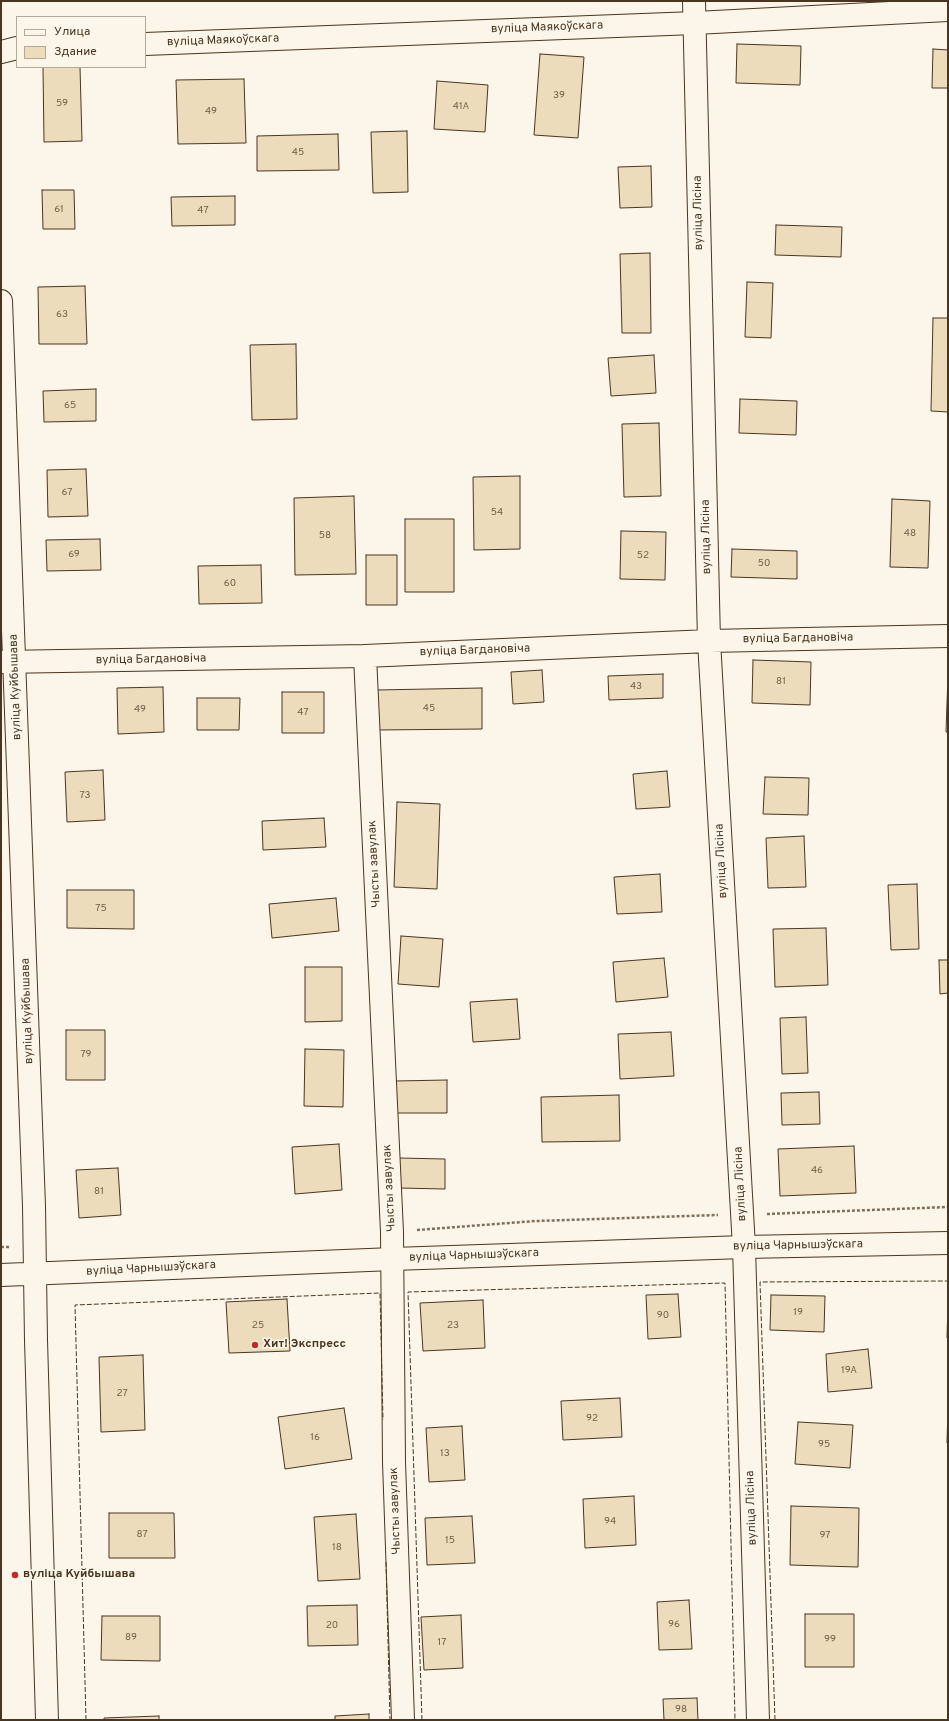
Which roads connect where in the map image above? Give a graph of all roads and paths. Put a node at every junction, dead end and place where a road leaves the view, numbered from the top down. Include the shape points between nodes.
1 (694, 1) edge
2 (948, 10) edge
3 (695, 23) junction
4 (146, 44) edge
5 (16, 48) edge
6 (1, 52) edge
7 (1, 301) edge
8 (948, 636) edge
9 (709, 641) junction
10 (365, 656) junction
11 (8, 662) edge
12 (948, 1207) edge
13 (742, 1214) junction
14 (392, 1232) junction
15 (948, 1243) edge
16 (1, 1246) edge
17 (35, 1246) junction
18 (744, 1247) junction
19 (393, 1259) junction
20 (36, 1274) junction
21 (1, 1275) edge
22 (47, 1720) edge
23 (403, 1720) edge
24 (758, 1720) edge

1 - 3 street, вуліца Лісіна
2 - 3 street, вуліца Маякоўскага
3 - 4 street, вуліца Маякоўскага
3 - 9 street, вуліца Лісіна
5 - 6 street
7 - 11 street, вуліца Куйбышава
8 - 9 street, вуліца Багдановіча
9 - 10 street, вуліца Багдановіча
9 - 13 street, вуліца Лісіна
10 - 11 street, вуліца Багдановіча
10 - 14 street, Чысты завулак
11 - 17 street, вуліца Куйбышава
12 - 13 path
13 - 14 path via 536,1221
13 - 18 street, вуліца Лісіна
14 - 19 street, Чысты завулак
15 - 18 street, вуліца Чарнышэўскага
16 - 17 path
17 - 20 street, вуліца Куйбышава
18 - 19 street, вуліца Чарнышэўскага
18 - 24 street, вуліца Лісіна
19 - 20 street, вуліца Чарнышэўскага
19 - 23 street, Чысты завулак via 394,1462
20 - 21 street, вуліца Чарнышэўскага
20 - 22 street, вуліца Куйбышава

